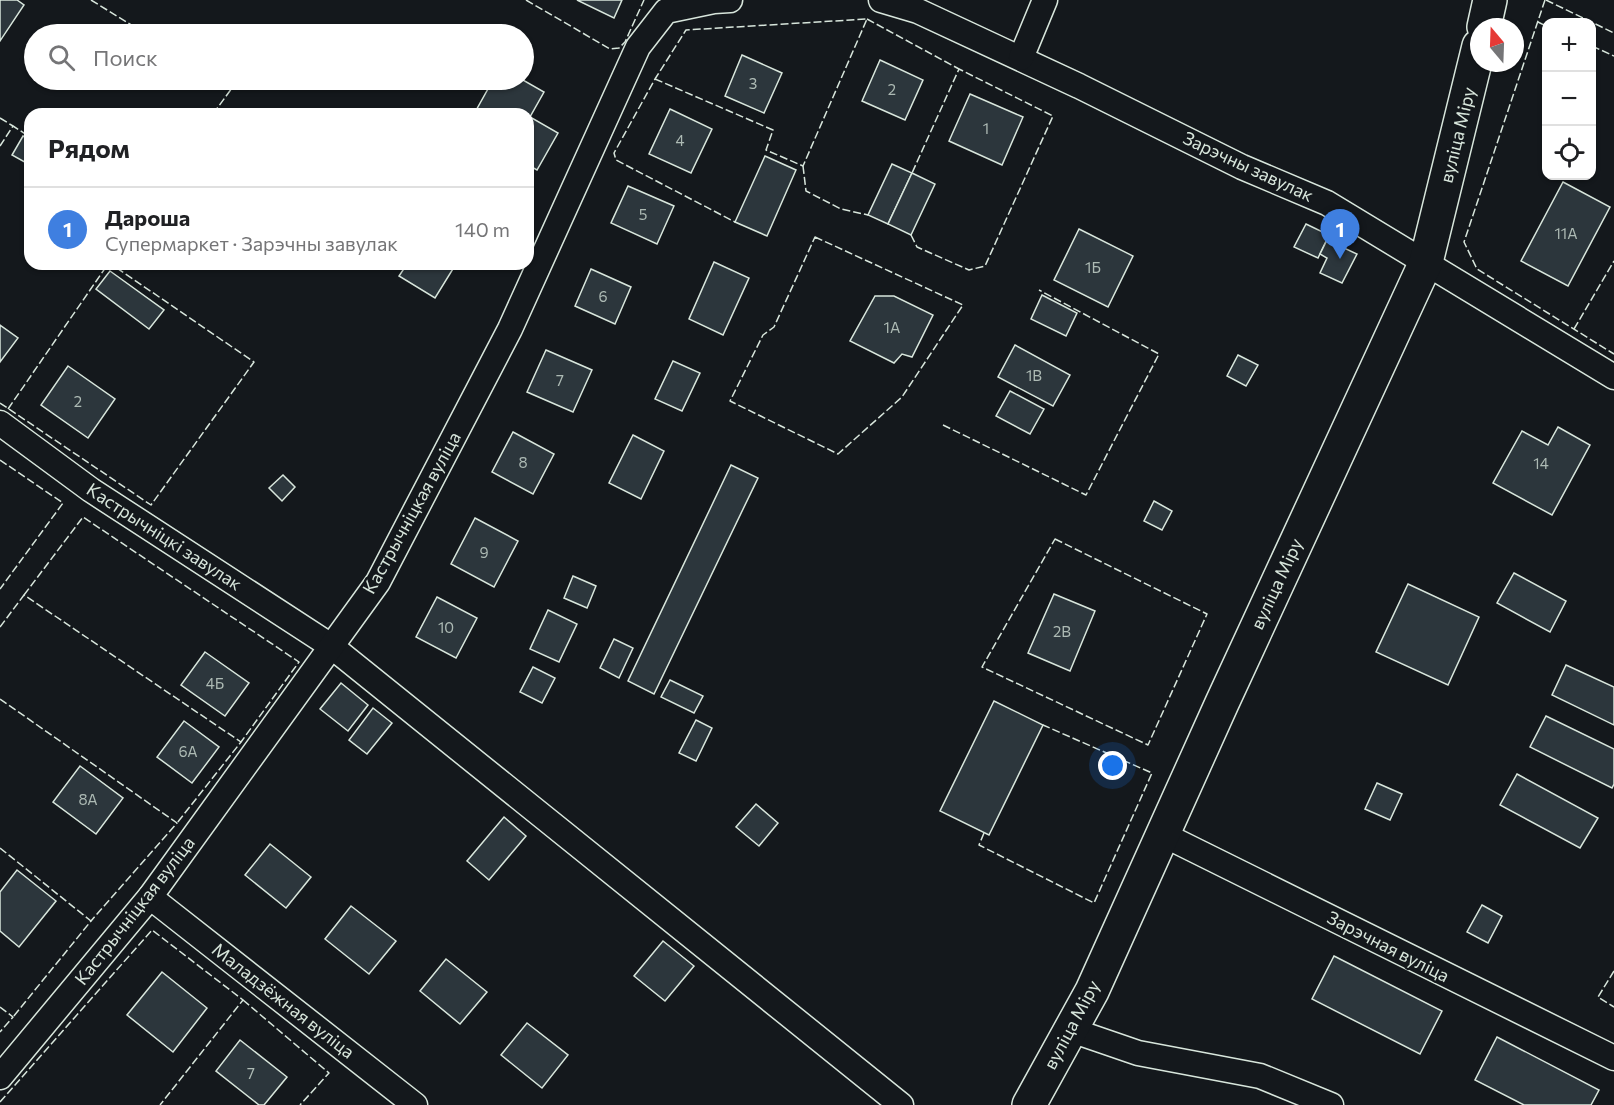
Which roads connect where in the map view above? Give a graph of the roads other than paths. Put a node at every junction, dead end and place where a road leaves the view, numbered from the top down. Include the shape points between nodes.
1 (730, 0) edge
2 (881, 0) edge
3 (1045, 0) edge
4 (1490, 0) edge
5 (1486, 18) edge
6 (1021, 58) junction
7 (1473, 72) edge
8 (1426, 262) junction
9 (1614, 376) edge
10 (0, 423) edge
11 (331, 646) junction
12 (1162, 834) junction
13 (150, 897) junction
14 (1071, 1030) junction
15 (1614, 1058) edge
16 (0, 1077) edge
17 (415, 1105) edge
18 (901, 1105) edge
19 (1029, 1105) edge
20 (1331, 1105) edge

1 - 11 street, Кастрычніцкая вуліца via 666,11 638,47 510,329 378,582
2 - 6 street via 918,11
3 - 6 street
4 - 5 street
6 - 8 street, Зарэчны завулак via 1242,167 1327,203
7 - 8 street, вуліца Міру
8 - 9 street, Зарэчны завулак
8 - 12 street, вуліца Міру
10 - 11 street, Кастрычніцкі завулак via 91,490
11 - 13 street, Кастрычніцкая вуліца
11 - 18 street, Кастрычніцкі завулак
12 - 14 street, вуліца Міру
12 - 15 street, Зарэчная вуліца
13 - 16 street, Кастрычніцкая вуліца
13 - 17 street, Маладзёжная вуліца
14 - 19 street, вуліца Міру
14 - 20 street via 1138,1053 1260,1076

